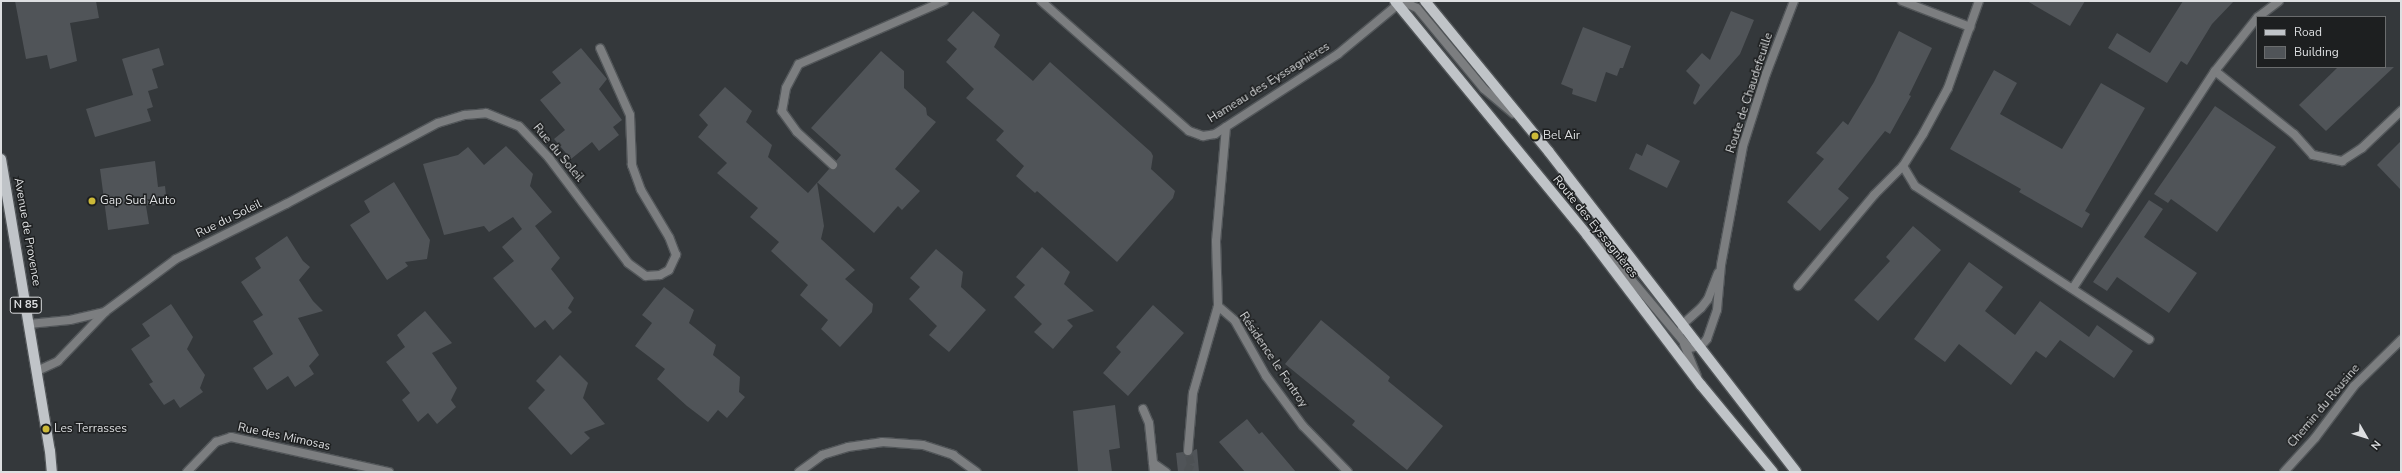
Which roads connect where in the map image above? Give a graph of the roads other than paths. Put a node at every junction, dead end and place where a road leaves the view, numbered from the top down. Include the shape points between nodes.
1 (944, 1) edge
2 (1041, 1) edge
3 (1425, 1) edge
4 (1794, 1) edge
5 (1902, 1) edge
6 (1979, 1) edge
7 (2279, 1) edge
8 (1399, 3) edge
9 (2260, 16) edge
10 (2256, 20) edge
11 (1970, 27) junction
12 (600, 48) dead end
13 (2215, 71) junction
14 (2401, 111) edge
15 (1523, 120) junction
16 (1226, 127) junction
17 (1, 159) edge
18 (833, 165) dead end
19 (1903, 166) junction
20 (1587, 235) junction
21 (1721, 265) junction
22 (1798, 286) dead end
23 (2073, 288) junction
24 (1218, 306) junction
25 (106, 311) junction
26 (29, 324) junction
27 (1683, 324) junction
28 (2149, 339) dead end
29 (2401, 340) edge
30 (1682, 341) junction
31 (1701, 346) junction
32 (37, 371) junction
33 (1701, 385) junction
34 (1143, 409) dead end
35 (50, 451) junction
36 (1188, 451) tunnel mouth
37 (1154, 468) edge
38 (52, 472) edge
39 (56, 472) edge
40 (187, 472) edge
41 (389, 472) edge
42 (799, 472) edge
43 (976, 472) edge
44 (1166, 472) edge
45 (1348, 472) edge
46 (1773, 472) edge
47 (1796, 472) edge
48 (2284, 472) edge

1 - 18 street via 799,64 786,88 782,111 797,132
2 - 16 street, Hameau des Eyssagnières via 1190,131 1203,136 1215,134
3 - 15 main road, Route des Eyssagnières
4 - 21 street, Route de Chaudefeuille via 1766,74 1743,146
5 - 11 street
6 - 11 street
7 - 9 street
8 - 15 street via 1417,8 1484,89
8 - 16 street, Hameau des Eyssagnières via 1338,54
8 - 20 main road, Route des Eyssagnières
10 - 13 street
11 - 19 street via 1948,88
12 - 25 street, Rue du Soleil via 630,115 632,165 641,190 669,237 676,255 669,270 646,276 628,262 549,158 519,126 486,113 465,115 438,123 176,259
13 - 14 street via 2294,134 2313,155 2342,161 2362,148
13 - 23 street
15 - 27 main road, Route des Eyssagnières
16 - 24 street via 1216,241
17 - 26 main road, Avenue de Provence / N 85
19 - 22 street via 1874,195
19 - 23 street via 1915,186
20 - 30 street via 1613,258
20 - 33 main road, Route des Eyssagnières
21 - 27 street, Route de Chaudefeuille via 1708,299
21 - 31 street, Route de Chaudefeuille via 1717,310 1710,333
23 - 28 street
24 - 36 street via 1193,393
24 - 45 street, Résidence le Fontroy via 1235,321 1266,376 1303,426
25 - 26 street, Rue du Soleil via 70,320
25 - 32 street, Rue du Soleil via 58,362
26 - 32 main road, Avenue de Provence / N 85
27 - 30 street
27 - 31 main road, Route des Eyssagnières
29 - 48 street, Chemin du Rousine via 2354,386 2315,438
30 - 31 street via 1689,348
30 - 33 street
31 - 47 main road, Route des Eyssagnières
32 - 35 main road, Avenue de Provence / N 85
33 - 46 main road, Route des Eyssagnières
34 - 37 street via 1150,423
35 - 38 main road, Avenue de Provence / N 85
35 - 39 main road, Avenue de Provence / N 85
37 - 44 street
40 - 41 street, Rue des Mimosas via 216,442 231,437
42 - 43 street via 822,455 848,447 882,442 923,445 953,455

